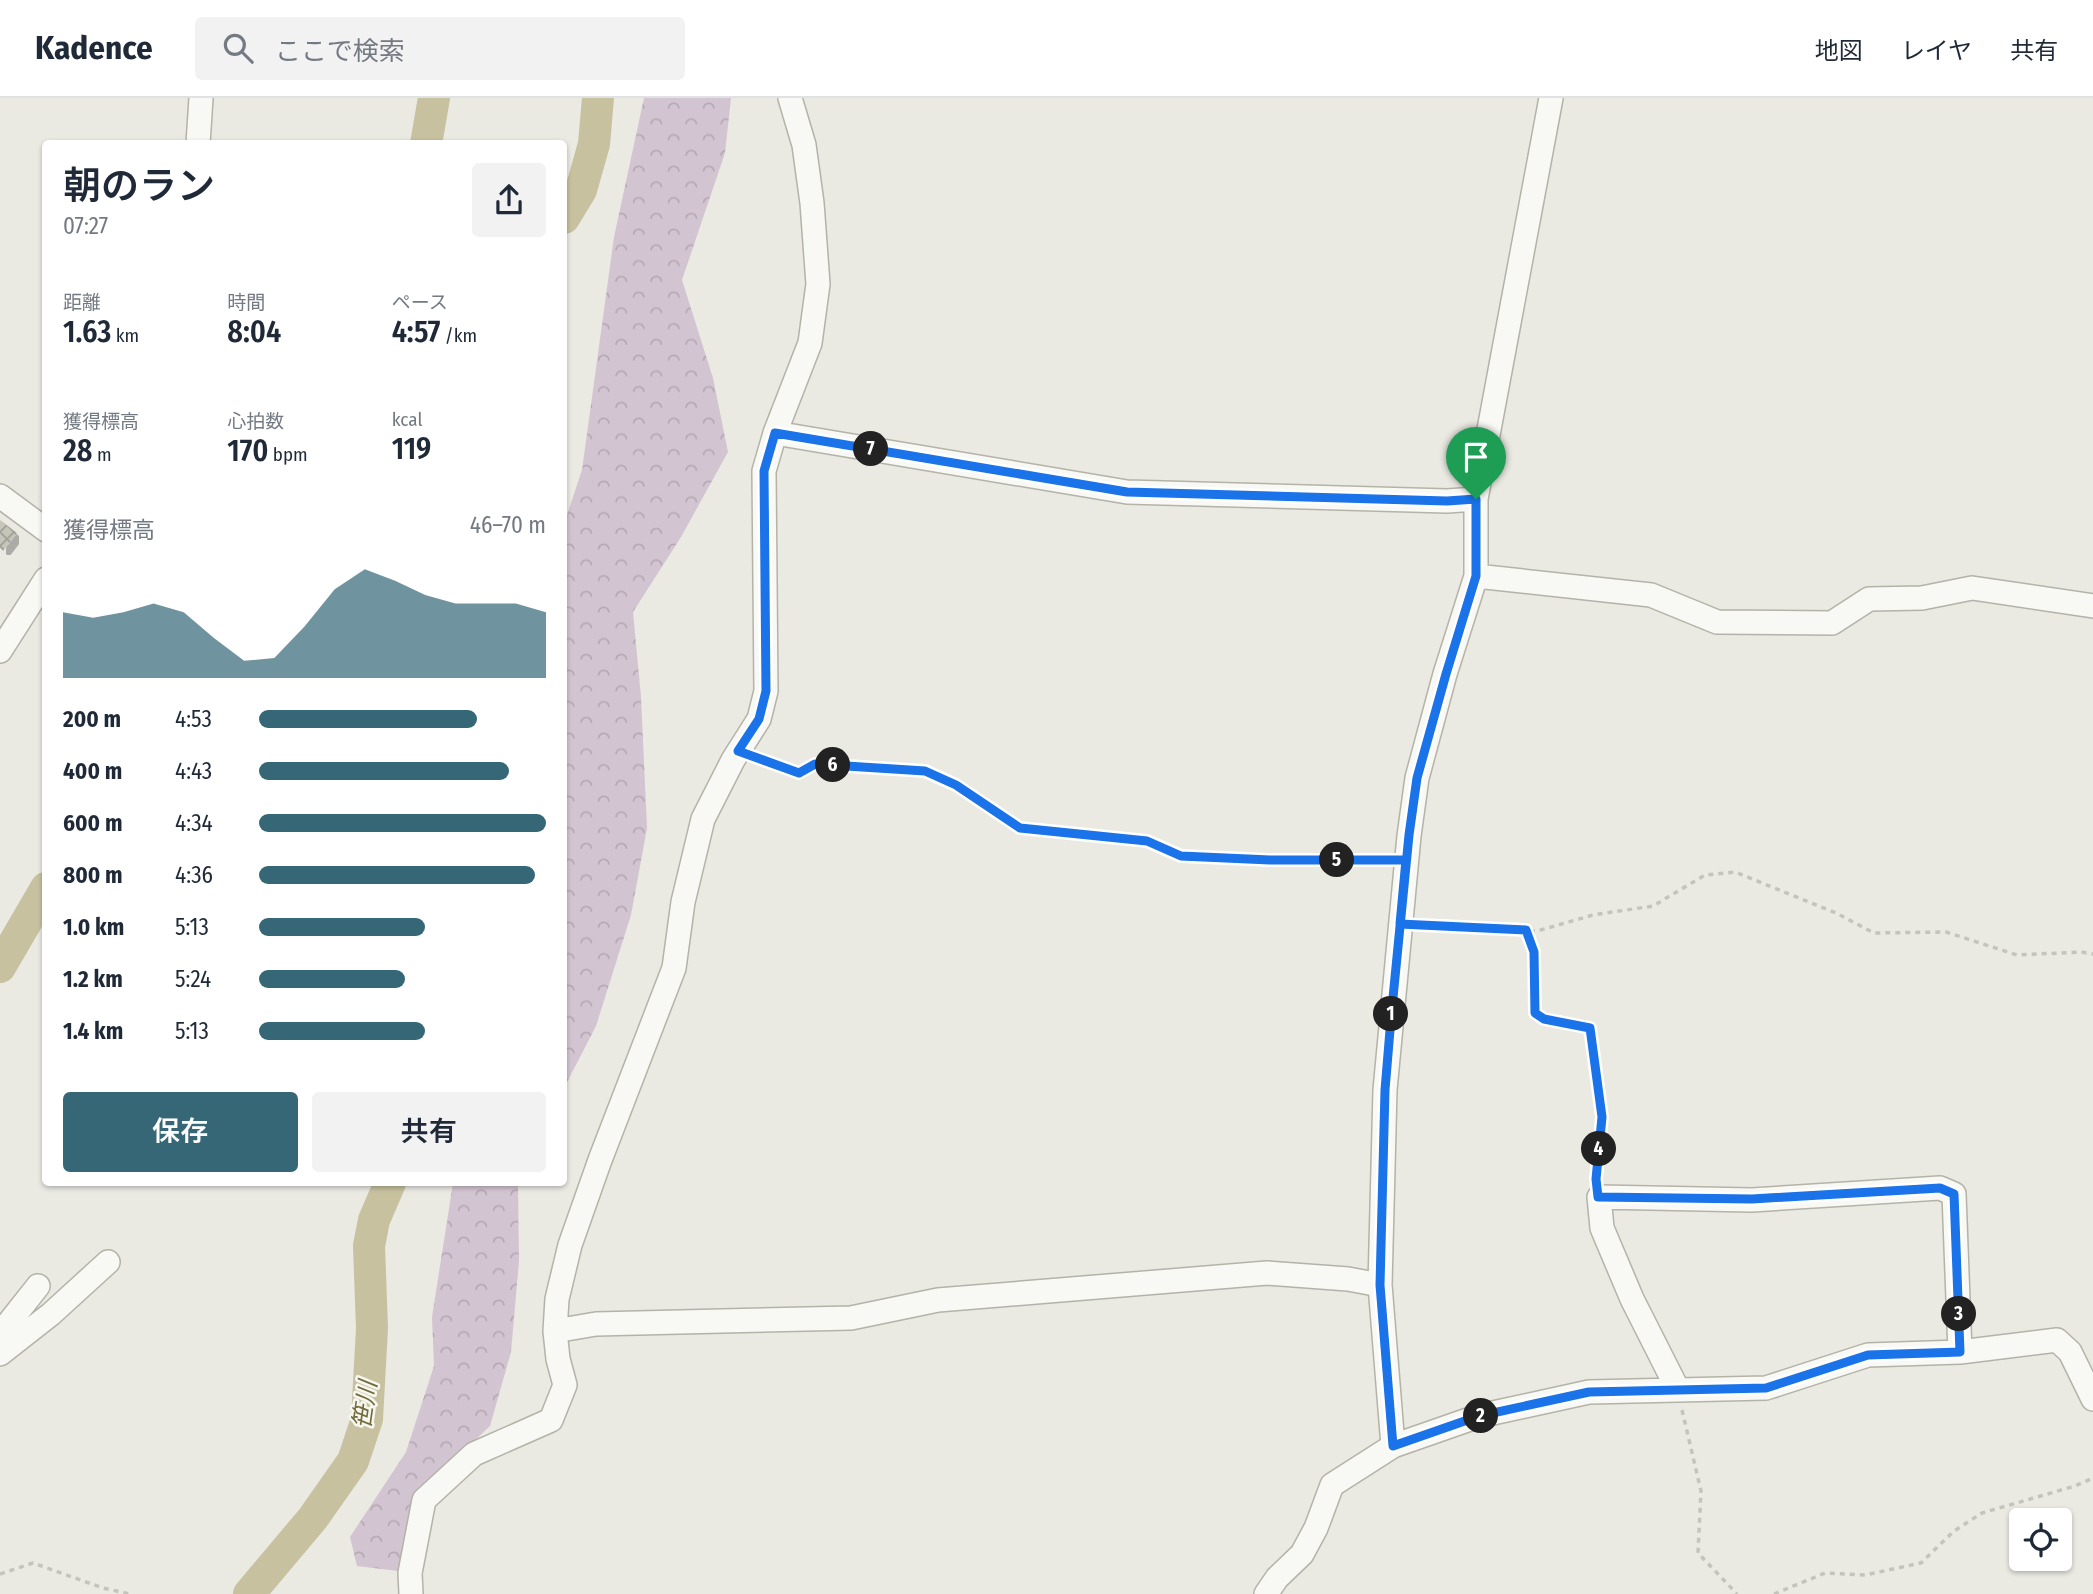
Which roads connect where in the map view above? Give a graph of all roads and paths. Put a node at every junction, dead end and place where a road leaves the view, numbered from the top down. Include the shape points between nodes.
1 (201, 98) edge
2 (790, 98) edge
3 (1552, 98) edge
4 (198, 140) edge
5 (775, 433) junction
6 (0, 496) edge
7 (1476, 499) junction
8 (42, 527) edge
9 (1476, 576) junction
10 (42, 585) edge
11 (2093, 606) edge
12 (0, 651) edge
13 (738, 751) junction
14 (1406, 860) junction
15 (1400, 924) junction
16 (1526, 930) junction
17 (2093, 954) edge
18 (1598, 1197) junction
19 (108, 1262) dead end
20 (1380, 1285) junction
21 (0, 1310) edge
22 (555, 1331) junction
23 (0, 1334) edge
24 (1960, 1352) junction
25 (0, 1354) edge
26 (1678, 1390) junction
27 (2093, 1399) edge
28 (1393, 1446) junction
29 (2093, 1478) edge
30 (0, 1574) edge
31 (130, 1594) edge
32 (411, 1594) edge
33 (1266, 1594) edge
34 (1737, 1594) edge
35 (1774, 1594) edge

1 - 4 street
2 - 5 street via 804,145 818,284 810,343
3 - 7 street
5 - 7 street via 1127,492
5 - 13 street via 764,471 766,691 759,719
6 - 8 street
7 - 9 street
9 - 11 street via 1651,595 1717,622 1832,623 1869,599 1922,598 1972,589
9 - 14 street via 1417,778
10 - 12 street
13 - 14 path via 799,773 815,764 925,771 956,785 1020,828 1147,841 1181,856
13 - 22 street via 703,819 683,902 674,968 570,1245 557,1299
14 - 15 street
15 - 16 path
15 - 20 street via 1385,1090
16 - 17 path via 1653,906 1705,875 1735,873 1874,933 1946,932 2017,955
16 - 18 path via 1534,952 1535,1013 1590,1028 1602,1117
18 - 24 street via 1752,1199 1940,1188 1954,1194
18 - 26 street via 1602,1228
19 - 25 street
20 - 22 street via 1267,1273 938,1300 851,1318 596,1324
20 - 28 street
21 - 23 street via 38,1286
22 - 32 street via 565,1385 551,1420 474,1454 424,1500 410,1573
24 - 26 street via 1868,1355 1766,1388
24 - 27 street via 2057,1340 2070,1352
26 - 28 street via 1589,1392 1479,1416
26 - 34 path via 1701,1491 1698,1553
28 - 33 street via 1332,1485 1302,1555
29 - 35 path via 1982,1513 1954,1531 1921,1563 1865,1575 1825,1573
30 - 31 path via 33,1563

